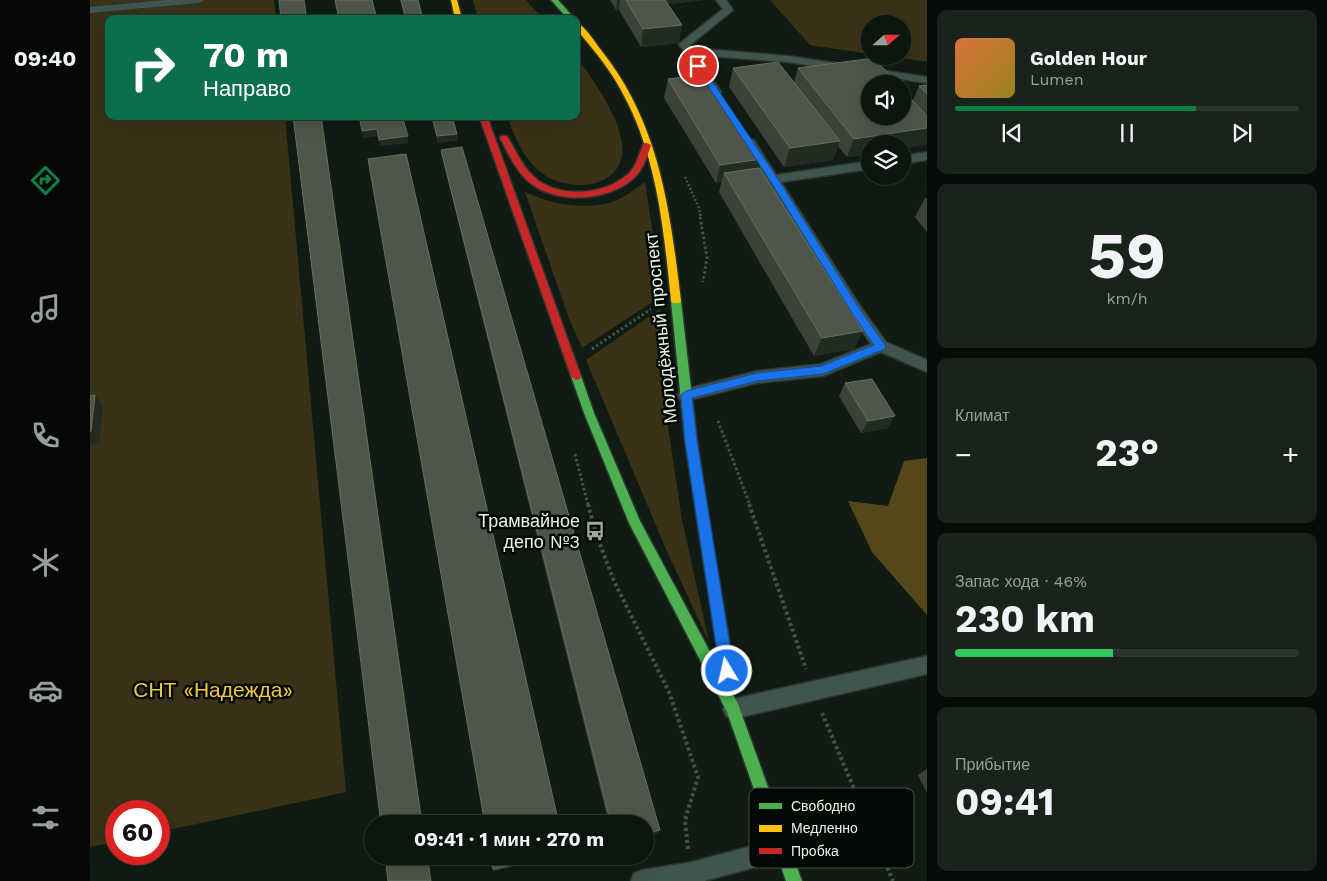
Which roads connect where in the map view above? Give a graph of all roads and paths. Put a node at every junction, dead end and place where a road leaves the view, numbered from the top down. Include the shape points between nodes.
1 (199, 0) edge
2 (454, 0) edge
3 (554, 0) edge
4 (720, 0) edge
5 (90, 10) edge
6 (458, 15) edge
7 (568, 15) edge
8 (580, 28) edge
9 (689, 51) junction
10 (927, 80) edge
11 (724, 105) edge
12 (484, 120) edge
13 (485, 120) edge
14 (741, 130) edge
15 (647, 145) junction
16 (927, 156) edge
17 (911, 159) edge
18 (861, 166) edge
19 (773, 179) junction
20 (652, 308) dead end
21 (881, 346) junction
22 (592, 349) dead end
23 (927, 366) edge
24 (686, 395) junction
25 (574, 450) dead end
26 (927, 664) edge
27 (813, 691) junction
28 (733, 709) junction
29 (761, 788) edge
30 (854, 788) edge
31 (689, 852) dead end
32 (749, 858) edge
33 (789, 868) edge
34 (888, 868) edge
35 (642, 881) edge
36 (794, 881) edge
37 (893, 881) edge

1 - 5 lane
2 - 6 main road
3 - 7 main road
4 - 9 lane via 728,10 684,44
8 - 15 main road, Молодёжный проспект via 620,82 639,118
9 - 10 lane via 788,59
9 - 11 lane
12 - 28 main road, Молодёжный проспект via 588,413 635,523
13 - 15 main road via 505,139 519,168 536,184 557,192 587,194 620,185 633,174
14 - 19 lane
15 - 24 main road, Молодёжный проспект via 660,182 668,228
16 - 17 lane
18 - 19 lane
19 - 21 lane
20 - 22 path
21 - 23 lane
21 - 24 lane via 823,370 757,377
24 - 28 main road, Молодёжный проспект
25 - 31 path via 595,530 614,581 669,692 698,777 685,820
26 - 27 lane
27 - 28 lane
27 - 30 path
28 - 29 main road, Молодёжный проспект
32 - 35 lane via 692,873
33 - 36 main road, Молодёжный проспект
34 - 37 path

